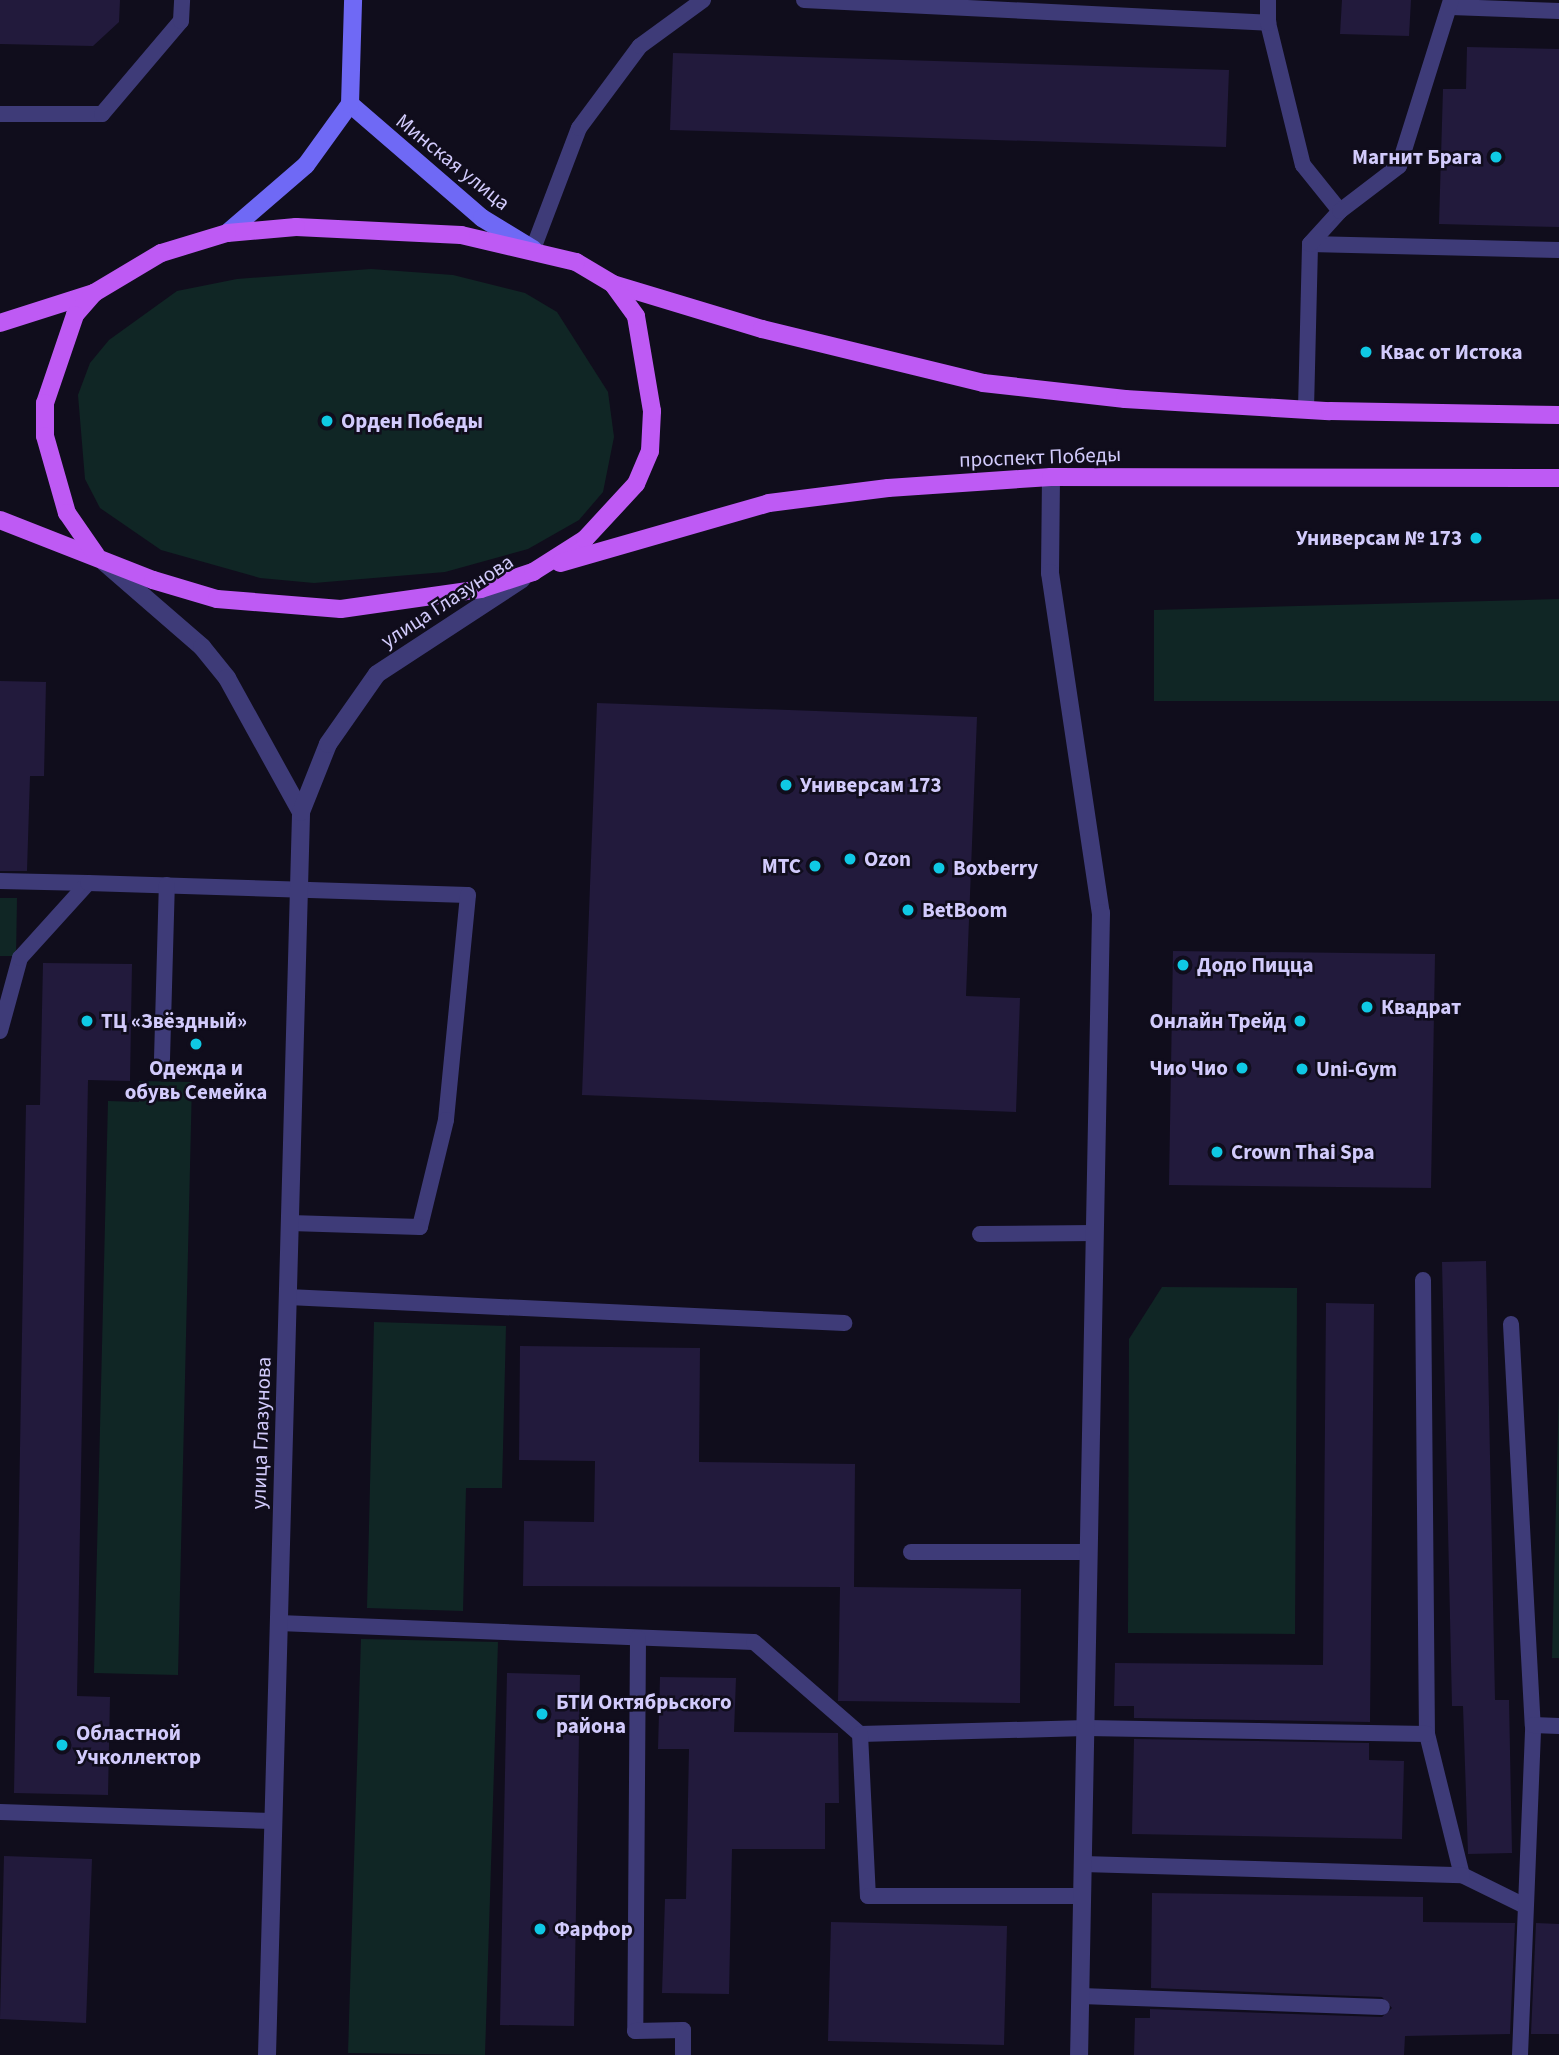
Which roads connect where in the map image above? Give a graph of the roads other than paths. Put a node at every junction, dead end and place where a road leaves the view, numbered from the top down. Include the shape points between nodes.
1 (182, 0) edge
2 (353, 0) edge
3 (703, 0) edge
4 (804, 0) edge
5 (1268, 0) edge
6 (1451, 4) edge
7 (1559, 11) edge
8 (1268, 23) junction
9 (350, 104) junction
10 (0, 114) edge
11 (1340, 211) junction
12 (227, 233) junction
13 (1310, 244) junction
14 (533, 249) junction
15 (1559, 250) edge
16 (613, 284) junction
17 (94, 293) junction
18 (0, 323) edge
19 (1306, 409) junction
20 (1559, 415) edge
21 (1051, 477) junction
22 (1559, 478) edge
23 (0, 520) edge
24 (96, 555) junction
25 (534, 572) junction
26 (301, 811) junction
27 (0, 881) edge
28 (88, 883) junction
29 (167, 885) junction
30 (299, 890) junction
31 (0, 1031) edge
32 (162, 1059) dead end
33 (290, 1223) junction
34 (1095, 1233) junction
35 (980, 1234) dead end
36 (1423, 1280) dead end
37 (288, 1297) junction
38 (844, 1323) dead end
39 (1511, 1324) dead end
40 (911, 1552) dead end
41 (1089, 1552) junction
42 (279, 1623) junction
43 (638, 1638) junction
44 (1533, 1725) junction
45 (1559, 1726) edge
46 (1086, 1728) junction
47 (860, 1734) junction
48 (1427, 1734) junction
49 (0, 1812) edge
50 (274, 1821) junction
51 (1083, 1864) junction
52 (1462, 1875) junction
53 (1082, 1896) junction
54 (1521, 1904) junction
55 (1081, 1996) junction
56 (1382, 2007) dead end
57 (267, 2055) edge
58 (683, 2055) edge
59 (1079, 2055) edge
60 (1520, 2055) edge

1 - 10 lane via 181,21 103,114
2 - 9 main road
3 - 14 lane via 640,46 579,128
4 - 8 lane
5 - 8 lane
6 - 7 lane
6 - 11 lane via 1399,166
8 - 11 lane via 1303,165
9 - 12 main road via 306,164
9 - 14 main road, Минская улица via 482,218
11 - 13 lane
12 - 14 main road via 375,226
12 - 17 main road via 161,253
13 - 15 lane
13 - 19 lane
14 - 16 main road via 576,262
16 - 19 main road via 762,329 983,383
16 - 25 main road via 636,316 648,361 650,451 636,484 610,519
17 - 18 main road
17 - 24 main road via 63,341 45,403 45,436 64,503
19 - 20 main road
21 - 22 main road, проспект Победы
21 - 25 main road, проспект Победы via 769,503
21 - 34 street via 1050,573 1101,913
23 - 24 main road
24 - 25 main road, проспект Победы via 217,599 282,608 432,600
24 - 26 street, улица Глазунова via 219,667 250,711
25 - 26 street, улица Глазунова via 377,674 328,744
26 - 30 street, улица Глазунова
27 - 28 lane
28 - 29 lane
28 - 31 lane via 20,958
29 - 30 lane
29 - 32 lane
30 - 33 street, улица Глазунова
30 - 33 lane via 468,895 446,1121 420,1227
33 - 37 street, улица Глазунова
34 - 35 lane
34 - 41 street
36 - 48 lane
37 - 38 lane
37 - 42 street, улица Глазунова
39 - 44 lane
40 - 41 lane
41 - 46 street
42 - 43 lane
42 - 50 street, улица Глазунова
43 - 47 lane via 754,1642
43 - 58 lane via 635,2031 683,2030
44 - 45 lane
44 - 54 lane
46 - 47 lane
46 - 48 lane
46 - 51 street
47 - 53 lane via 867,1896
48 - 52 lane
49 - 50 lane
50 - 57 street, улица Глазунова
51 - 52 lane
51 - 53 street
52 - 54 lane
53 - 55 street
54 - 60 lane
55 - 56 lane
55 - 59 street

